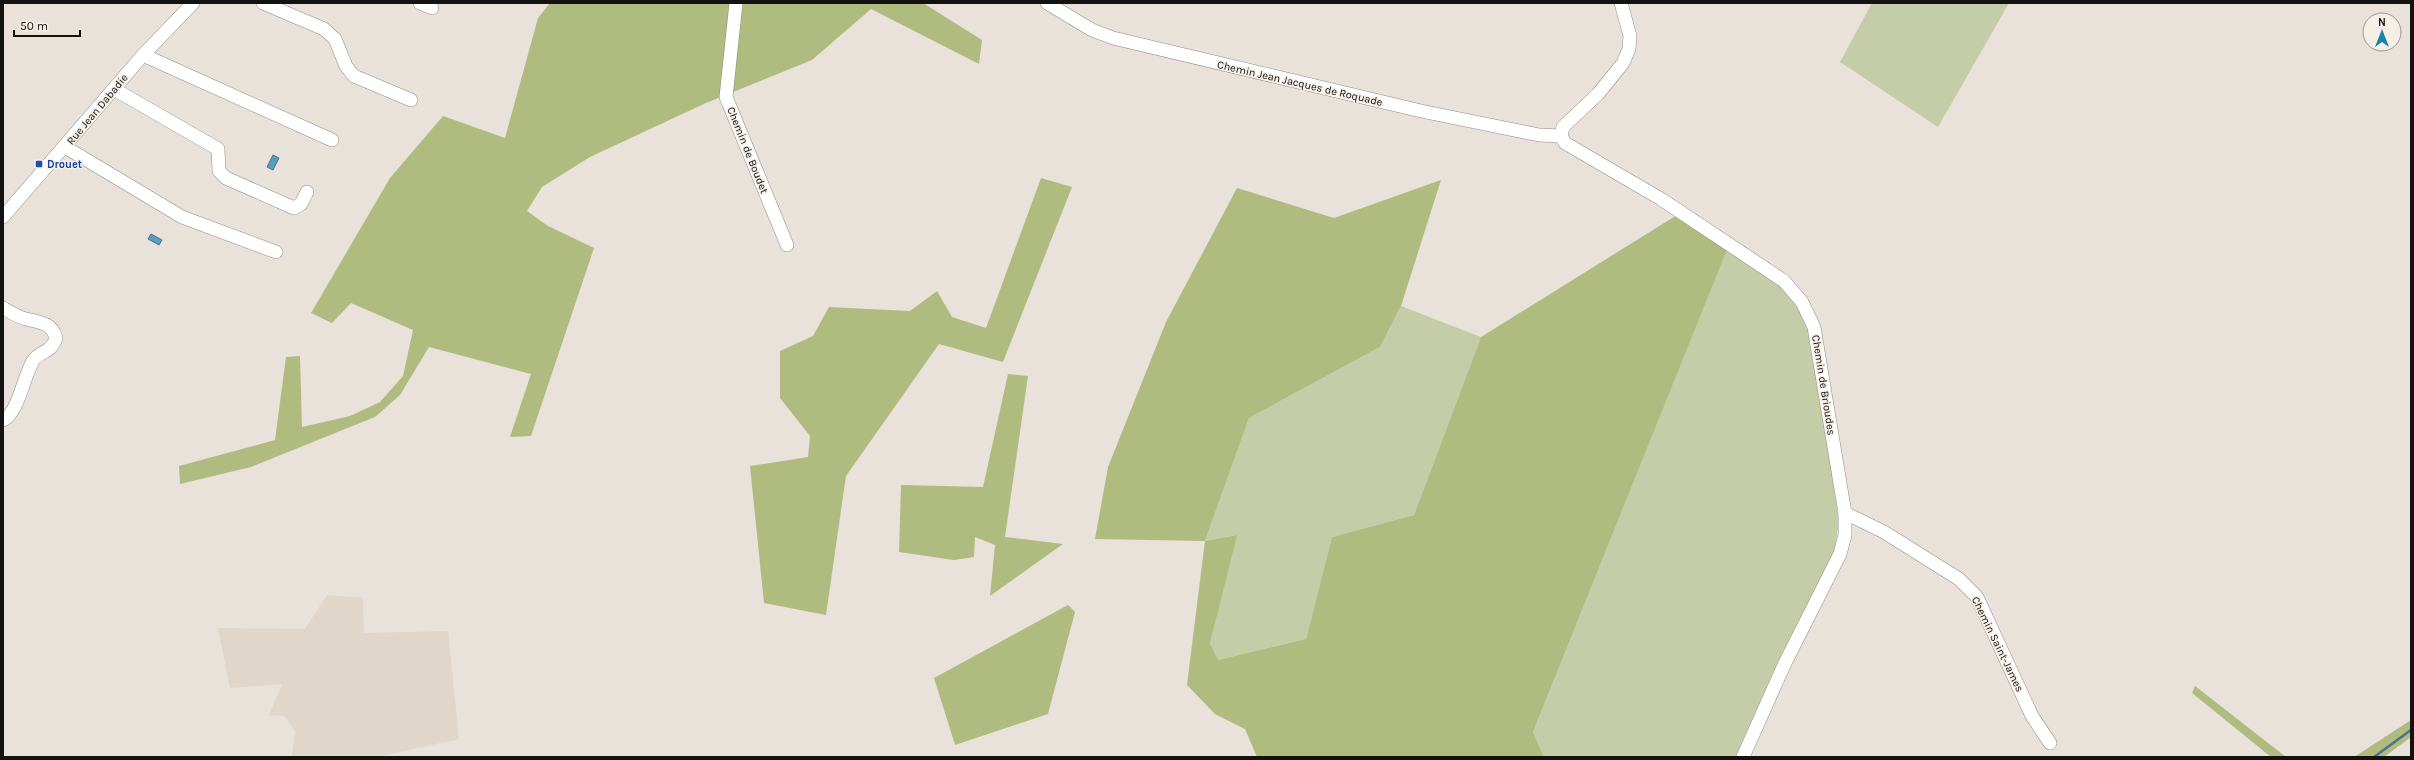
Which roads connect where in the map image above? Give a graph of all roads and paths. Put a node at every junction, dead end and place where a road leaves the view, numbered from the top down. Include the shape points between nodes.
1 (193, 3) edge
2 (263, 3) edge
3 (736, 3) edge
4 (1047, 3) edge
5 (1621, 3) edge
6 (143, 55) junction
7 (114, 89) junction
8 (411, 100) dead end
9 (1561, 136) junction
10 (332, 140) dead end
11 (65, 147) junction
12 (307, 192) dead end
13 (3, 217) edge
14 (787, 245) dead end
15 (276, 252) dead end
16 (3, 308) edge
17 (3, 420) edge
18 (1845, 513) junction
19 (2050, 744) dead end
20 (1742, 757) edge

1 - 6 street, Rue Jean Dabadie
2 - 8 street via 324,29 335,39 346,66 354,76
3 - 14 street, Chemin de Boudet via 726,97
4 - 9 street, Chemin Jean Jacques de Roquade via 1092,30 1113,38 1423,111 1538,136
5 - 9 street via 1630,36 1629,49 1623,63 1598,94 1569,118
6 - 7 street, Rue Jean Dabadie
6 - 10 street
7 - 11 street, Rue Jean Dabadie
7 - 12 street via 218,149 219,172 226,178 294,208 301,204
9 - 18 street, Chemin de Brioudes via 1569,148 1661,199 1762,265 1784,281 1802,302 1814,327
11 - 13 street, Rue Jean Dabadie
11 - 15 street via 182,217
16 - 17 street via 51,327 56,338 50,350 33,360 11,413
18 - 19 street, Chemin Saint-James via 1884,532 1959,578 1977,597 2032,716
18 - 20 street, Chemin de Brioudes via 1845,535 1840,554 1785,663

